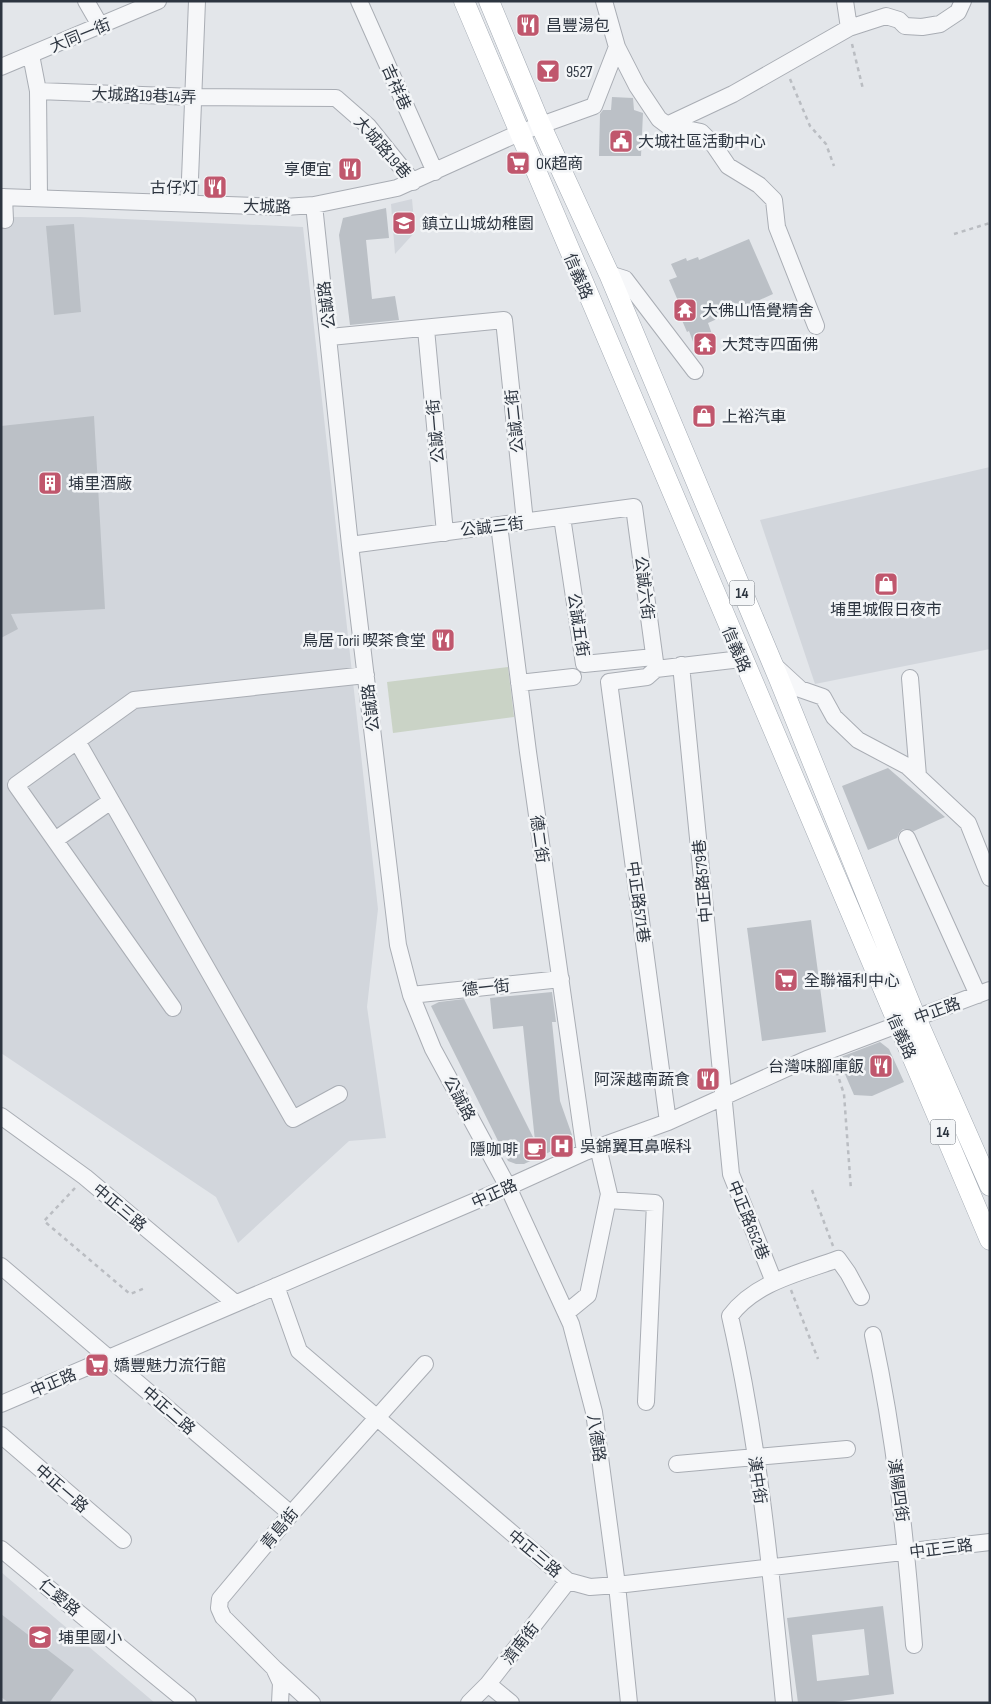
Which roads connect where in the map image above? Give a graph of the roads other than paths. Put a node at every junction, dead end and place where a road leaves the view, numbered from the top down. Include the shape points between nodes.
1 (86, 1) edge
2 (158, 1) edge
3 (197, 1) edge
4 (359, 1) edge
5 (464, 1) edge
6 (489, 1) edge
7 (604, 1) edge
8 (844, 1) edge
9 (963, 1) edge
10 (101, 27) junction
11 (849, 28) junction
12 (617, 47) junction
13 (30, 55) junction
14 (1, 66) edge
15 (38, 92) junction
16 (194, 97) junction
17 (352, 112) joint
18 (667, 125) junction
19 (541, 126) junction
20 (519, 133) junction
21 (435, 172) junction
22 (414, 182) junction
23 (2, 197) edge
24 (39, 198) junction
25 (189, 204) junction
26 (314, 205) junction
27 (4, 220) dead end
28 (609, 274) junction
29 (816, 326) dead end
30 (426, 329) junction
31 (330, 337) junction
32 (695, 371) dead end
33 (634, 507) joint
34 (562, 517) junction
35 (525, 522) junction
36 (499, 526) junction
37 (445, 532) junction
38 (350, 545) junction
39 (734, 572) junction
40 (708, 582) junction
41 (741, 659) junction
42 (771, 662) junction
43 (655, 663) junction
44 (681, 665) junction
45 (366, 675) junction
46 (573, 677) dead end
47 (910, 678) dead end
48 (519, 683) junction
49 (77, 741) junction
50 (918, 776) junction
51 (111, 801) junction
52 (907, 838) dead end
53 (55, 840) junction
54 (986, 858) edge
55 (990, 878) edge
56 (561, 979) junction
57 (984, 992) edge
58 (411, 995) junction
59 (173, 1008) dead end
60 (916, 1018) junction
61 (897, 1024) junction
62 (339, 1094) dead end
63 (723, 1098) junction
64 (1, 1116) edge
65 (668, 1122) junction
66 (591, 1150) junction
67 (990, 1186) edge
68 (508, 1187) junction
69 (608, 1200) junction
70 (990, 1240) edge
71 (1, 1266) edge
72 (780, 1280) junction
73 (276, 1286) junction
74 (861, 1297) dead end
75 (235, 1303) junction
76 (566, 1313) junction
77 (873, 1335) dead end
78 (108, 1358) junction
79 (425, 1364) dead end
80 (646, 1402) dead end
81 (1, 1404) edge
82 (376, 1418) junction
83 (1, 1435) edge
84 (846, 1449) dead end
85 (755, 1457) junction
86 (677, 1464) dead end
87 (291, 1514) junction
88 (123, 1540) dead end
89 (990, 1542) edge
90 (1, 1549) edge
91 (907, 1552) junction
92 (771, 1567) junction
93 (568, 1581) junction
94 (617, 1585) junction
95 (914, 1645) dead end
96 (274, 1668) junction
97 (488, 1684) junction
98 (188, 1703) edge
99 (280, 1703) edge
100 (312, 1703) edge
101 (469, 1703) edge
102 (511, 1703) edge
103 (629, 1703) edge
104 (784, 1703) edge

1 - 10 street
2 - 10 street, 大同一街
3 - 16 street
4 - 21 street, 吉祥巷
5 - 20 main road, 信義路 / 14
6 - 19 main road, 信義路 / 14
7 - 12 street
8 - 11 street
9 - 11 street via 958,12 940,24 922,28 905,26 899,20 886,16
10 - 13 street, 大同一街
11 - 18 street via 733,94
12 - 18 street via 637,86 659,119
12 - 19 street, 大城路 via 594,106
13 - 14 street, 大同一街
13 - 15 street
15 - 16 street, 大城路19巷14弄
15 - 24 street
16 - 17 street, 大城路19巷14弄 via 336,98
16 - 25 street
17 - 22 street, 大城路19巷 via 368,126
18 - 29 street via 701,132 728,166 758,185 774,200 777,227
19 - 20 street, 大城路
19 - 28 main road, 信義路 / 14
20 - 21 street, 大城路
20 - 40 main road, 信義路 / 14
21 - 22 street, 大城路
22 - 26 street, 大城路 via 356,198
23 - 24 street, 大城路
23 - 27 street
24 - 25 street, 大城路
25 - 26 street, 大城路
26 - 31 street, 公誠路
28 - 32 street via 625,278
28 - 39 main road, 信義路 / 14
30 - 31 street
30 - 35 street, 公誠二街 via 504,320
30 - 37 street, 公誠一街
31 - 38 street, 公誠路
33 - 34 street, 公誠三街
33 - 43 street, 公誠六街
34 - 35 street, 公誠三街
34 - 43 street, 公誠五街 via 584,664
35 - 36 street, 公誠三街
36 - 37 street, 公誠三街
36 - 48 street, 德二街
37 - 38 street, 公誠三街
38 - 45 street, 公誠路
39 - 40 main road
39 - 42 main road, 信義路 / 14
40 - 41 main road, 信義路 / 14
41 - 44 street
41 - 61 main road, 信義路 / 14
42 - 50 street via 800,690 823,698 834,717 858,740 907,766
42 - 60 main road, 信義路 / 14
43 - 44 street
43 - 65 street, 中正路571巷 via 647,677 609,682
44 - 63 street, 中正路579巷
45 - 49 street via 134,700
45 - 58 street, 公誠路 via 398,945
46 - 48 street
47 - 50 street
48 - 56 street, 德二街
49 - 51 street
49 - 53 street via 16,785
50 - 54 street via 968,823
51 - 53 street
51 - 62 street via 293,1119
52 - 57 street
53 - 59 street
54 - 55 street
56 - 58 street, 德一街
56 - 66 street, 德二街
57 - 60 street, 中正路
58 - 68 street, 公誠路 via 433,1049
60 - 61 street, 中正路
60 - 67 main road, 信義路 / 14
61 - 63 street, 中正路
61 - 70 main road, 信義路 / 14
63 - 65 street, 中正路
63 - 72 street, 中正路652巷 via 731,1174
64 - 75 street, 中正三路 via 85,1177
65 - 66 street, 中正路
66 - 68 street, 中正路
66 - 69 street, 德二街 via 609,1194
68 - 73 street, 中正路
68 - 76 street, 八德路
69 - 76 street, 德二街 via 588,1295
69 - 80 street via 655,1202
71 - 78 street, 中正二路
72 - 74 street via 838,1259
72 - 85 street, 漢中街 via 740,1302 730,1316 743,1374
73 - 75 street, 中正路
73 - 82 street, 中正三路 via 298,1351
75 - 78 street, 中正路
76 - 94 street, 八德路 via 594,1412
77 - 91 street, 漢陽四街 via 886,1399
78 - 81 street, 中正路
78 - 87 street, 中正二路
79 - 82 street, 青島街
82 - 87 street, 青島街
82 - 93 street, 中正三路
83 - 88 street, 中正一路
84 - 85 street
85 - 86 street
85 - 92 street, 漢中街
87 - 96 street, 青島街 via 220,1598 219,1608 223,1617
89 - 91 street, 中正三路
90 - 98 street, 仁愛路
91 - 92 street, 中正三路
91 - 95 street, 漢陽四街
92 - 94 street, 中正三路
92 - 104 street, 漢中街
93 - 94 street, 中正三路 via 590,1587
93 - 97 street, 濟南街
94 - 103 street, 八德路
96 - 99 street, 青島街 via 281,1683
96 - 100 street
97 - 101 street, 濟南街
97 - 102 street

